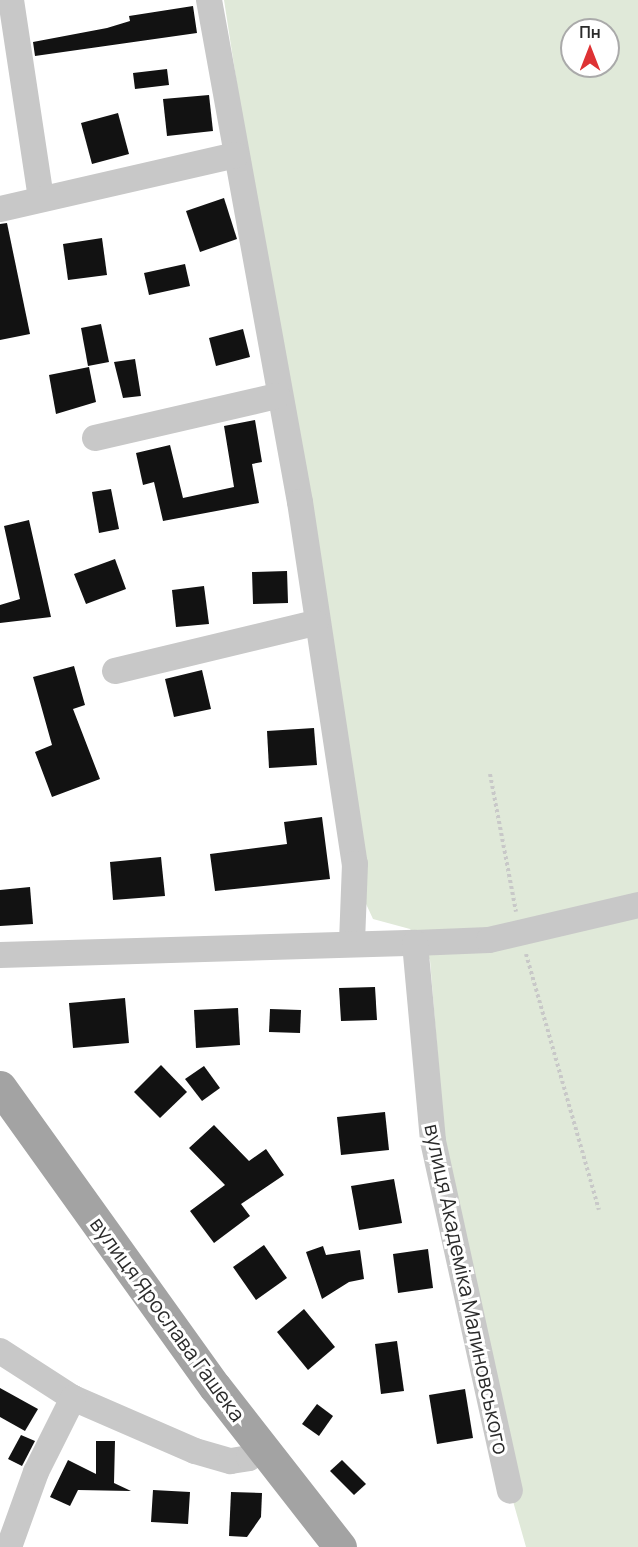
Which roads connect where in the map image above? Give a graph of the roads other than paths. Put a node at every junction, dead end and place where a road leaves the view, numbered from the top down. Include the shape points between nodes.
1 (11, 0) edge
2 (209, 0) edge
3 (236, 155) junction
4 (41, 198) junction
5 (0, 209) edge
6 (277, 396) junction
7 (95, 438) dead end
8 (315, 623) junction
9 (116, 671) dead end
10 (638, 905) edge
11 (352, 941) junction
12 (415, 943) junction
13 (0, 955) edge
14 (0, 1087) edge
15 (0, 1351) edge
16 (73, 1398) junction
17 (262, 1447) junction
18 (510, 1491) dead end
19 (9, 1547) edge
20 (340, 1547) edge

1 - 4 street
2 - 3 street
3 - 4 street
3 - 6 street
4 - 5 street
6 - 7 street
6 - 8 street via 300,502
8 - 9 street
8 - 11 street via 355,864
10 - 12 street via 520,933
11 - 12 street
11 - 13 street
12 - 18 street, вулиця Академіка Малиновського via 433,1141
14 - 17 main road, вулиця Ярослава Гашека
15 - 16 street
16 - 17 street via 195,1451 231,1461 249,1458
16 - 19 street via 36,1472
17 - 20 main road, вулиця Ярослава Гашека

